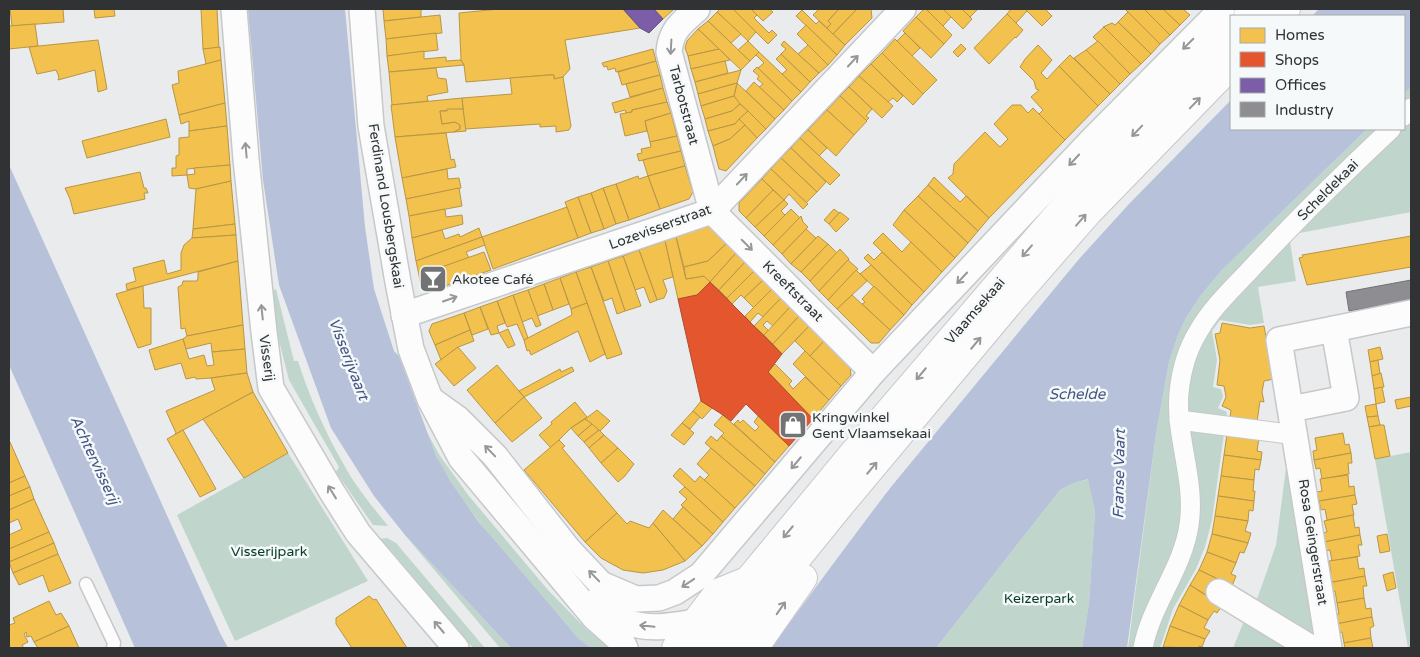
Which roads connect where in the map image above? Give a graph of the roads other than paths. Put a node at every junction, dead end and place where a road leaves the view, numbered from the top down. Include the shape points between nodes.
1 (234, 9) edge
2 (362, 9) edge
3 (697, 9) edge
4 (1222, 9) edge
5 (898, 10) edge
6 (1230, 34) edge
7 (1230, 66) edge
8 (1390, 130) edge
9 (712, 211) junction
10 (1411, 313) edge
11 (404, 315) junction
12 (1334, 329) junction
13 (873, 372) junction
14 (430, 399) junction
15 (1291, 409) junction
16 (1179, 420) junction
17 (1296, 435) junction
18 (840, 505) junction
19 (86, 584) dead end
20 (570, 586) junction
21 (1219, 592) dead end
22 (736, 599) junction
23 (695, 622) junction
24 (113, 648) edge
25 (456, 648) edge
26 (625, 648) edge
27 (676, 648) edge
28 (702, 648) edge
29 (728, 648) edge
30 (754, 648) edge
31 (1143, 648) edge
32 (1311, 648) edge
33 (1330, 648) edge

25 -> 1 street, Visserij via 358,533 271,388 246,160
2 - 11 street, Ferdinand Lousbergskaai via 371,126
3 -> 9 street, Tarbotstraat via 675,30 669,52
4 -> 13 street
9 -> 5 street, Lozevisserstraat
6 -> 22 main road, Vlaamsekaai via 1075,195 853,454
18 -> 7 main road, Vlaamsekaai via 1088,212
8 - 16 street, Scheldekaai via 1323,193 1212,311 1193,340 1185,360 1179,394
11 -> 9 street, Lozevisserstraat
9 -> 13 street, Kreeftstraat
10 - 12 street, Rosa Geingerstraat
11 - 14 street, Ferdinand Lousbergskaai via 411,349
12 - 15 street, Rosa Geingerstraat via 1279,340
12 - 15 street via 1346,398
13 -> 14 street via 701,574 675,592 659,598 636,599 602,584 568,549 495,456 458,418
14 - 20 street, Ferdinand Lousbergskaai via 461,458
15 - 17 street, Rosa Geingerstraat
16 - 17 street
16 - 31 street, Scheldekaai via 1190,492 1189,526 1176,566 1156,606
17 - 33 street, Rosa Geingerstraat
18 - 22 main road, Vlaamsekaai
30 -> 18 main road via 837,529
19 - 24 lane via 114,643
23 -> 20 street, Ferdinand Lousbergskaai via 650,628 635,625
20 - 26 street, Ferdinand Lousbergskaai
21 - 32 street
22 - 23 main road
22 - 28 main road
22 - 29 main road
23 - 27 main road

